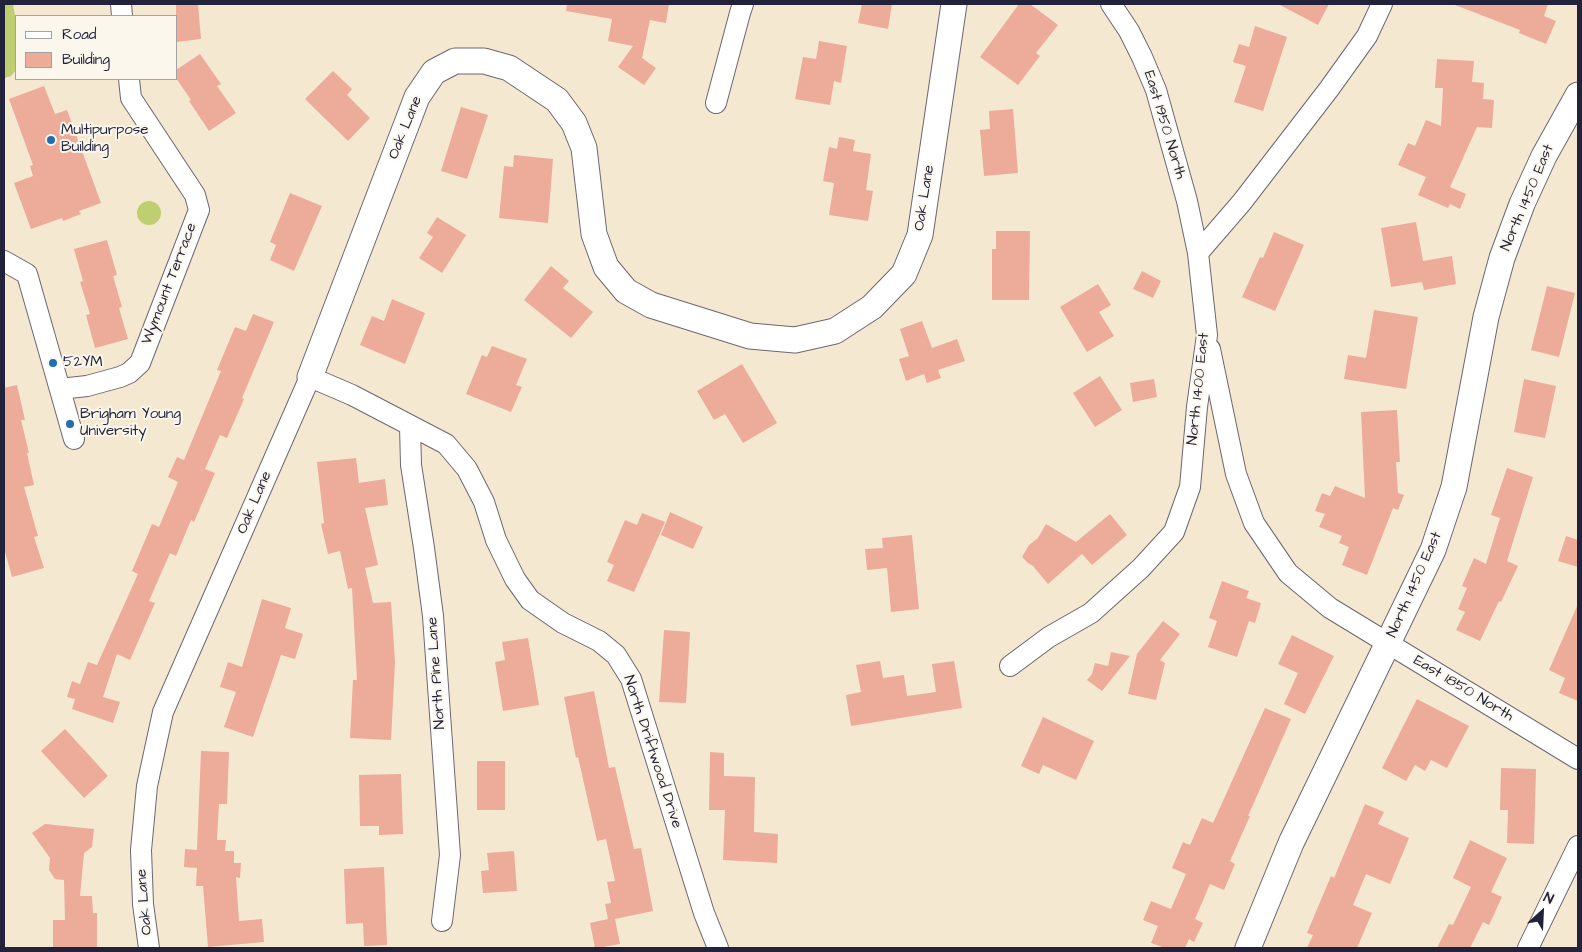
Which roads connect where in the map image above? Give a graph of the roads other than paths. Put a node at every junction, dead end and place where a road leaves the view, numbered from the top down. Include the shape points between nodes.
1 (743, 4) edge
2 (954, 4) edge
3 (1111, 4) edge
4 (1382, 4) edge
5 (129, 80) edge
6 (1578, 95) edge
7 (716, 102) dead end
8 (1198, 253) junction
9 (4, 261) edge
10 (1207, 335) junction
11 (310, 377) junction
12 (60, 389) junction
13 (410, 426) junction
14 (74, 439) dead end
15 (1388, 644) junction
16 (1010, 666) dead end
17 (1578, 759) edge
18 (1578, 846) edge
19 (442, 921) dead end
20 (150, 948) edge
21 (718, 948) edge
22 (1248, 948) edge
23 (1528, 948) edge

1 - 7 street
2 - 11 street, Oak Lane via 920,235 904,274 872,308 835,331 796,340 750,336 651,305 626,291 606,268 594,234 584,148 574,122 557,100 509,68 484,61 455,61 434,72 417,97
3 - 8 street, East 1950 North via 1129,31 1156,90
4 - 8 street via 1367,36 1329,89 1242,202
5 - 12 street, Wymount Terrace via 131,98 195,194 199,210 140,363 120,377
6 - 15 street, North 1450 East via 1540,164 1502,258 1486,317 1454,487 1433,550
8 - 10 street, North 1400 East
9 - 12 street via 28,274
10 - 15 street, East 1850 North via 1236,474 1254,523 1288,573 1330,608
10 - 16 street, North 1400 East via 1190,487 1174,532 1092,613
11 - 13 street, North Driftwood Drive
11 - 20 street, Oak Lane via 164,712 147,786 141,850 143,904
12 - 14 street
13 - 19 street, North Pine Lane via 411,466 433,616 450,855
13 - 21 street, North Driftwood Drive via 446,444 467,469 484,502 496,540 530,600 563,623 599,641 616,655 631,680
15 - 17 street, East 1850 North
15 - 22 street, North 1450 East via 1291,844
18 - 23 street

